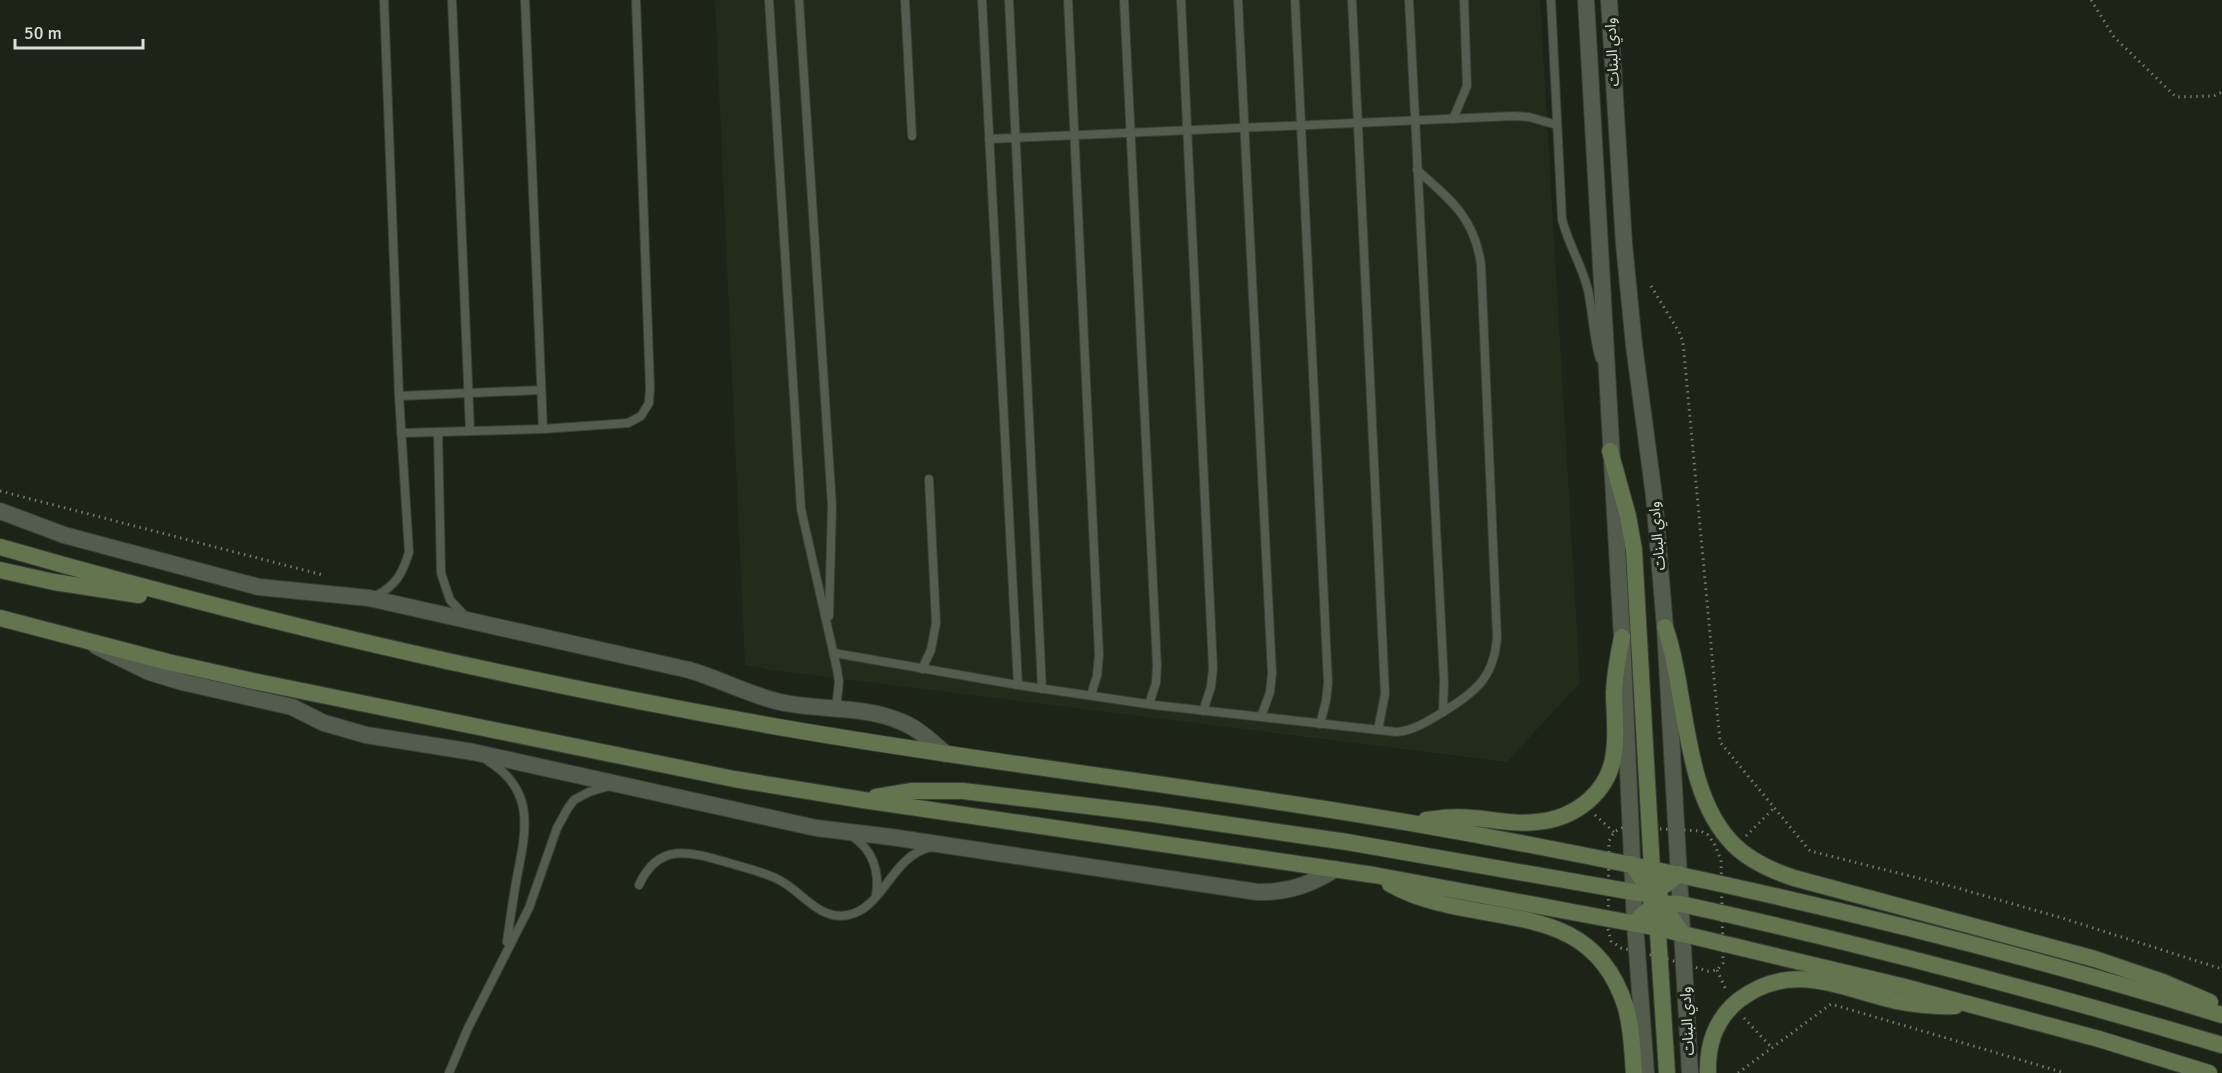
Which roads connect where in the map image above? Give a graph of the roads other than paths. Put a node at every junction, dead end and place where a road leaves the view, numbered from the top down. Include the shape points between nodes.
1 (384, 0) edge
2 (452, 0) edge
3 (525, 0) edge
4 (636, 0) edge
5 (769, 0) edge
6 (799, 0) edge
7 (905, 0) edge
8 (982, 0) edge
9 (1009, 0) edge
10 (1068, 0) edge
11 (1124, 0) edge
12 (1181, 0) edge
13 (1238, 0) edge
14 (1295, 0) edge
15 (1352, 0) edge
16 (1409, 0) edge
17 (1464, 0) edge
18 (1551, 0) edge
19 (1586, 0) edge
20 (1609, 0) edge
21 (1452, 119) junction
22 (1415, 120) junction
23 (1357, 123) junction
24 (1301, 125) junction
25 (1557, 125) junction
26 (1245, 128) junction
27 (1187, 130) junction
28 (1130, 133) junction
29 (1075, 135) junction
30 (912, 136) dead end
31 (1016, 138) junction
32 (989, 139) junction
33 (1417, 170) junction
34 (1606, 380) junction
35 (541, 390) junction
36 (470, 393) junction
37 (399, 396) junction
38 (543, 429) junction
39 (470, 431) junction
40 (438, 432) junction
41 (401, 433) junction
42 (1611, 451) junction
43 (928, 479) dead end
44 (0, 511) edge
45 (0, 547) edge
46 (0, 570) edge
47 (369, 598) junction
48 (191, 600) junction
49 (0, 618) edge
50 (470, 619) junction
51 (828, 627) junction
52 (1665, 627) junction
53 (1622, 637) junction
54 (84, 640) junction
55 (834, 653) junction
56 (922, 669) junction
57 (1018, 685) junction
58 (1042, 688) junction
59 (1091, 695) junction
60 (1149, 704) junction
61 (836, 709) junction
62 (1203, 711) junction
63 (1443, 712) junction
64 (1261, 717) junction
65 (1320, 724) junction
66 (1378, 730) junction
67 (473, 752) junction
68 (946, 754) junction
69 (624, 784) junction
70 (863, 800) junction
71 (1407, 823) junction
72 (842, 831) junction
73 (946, 845) junction
74 (1632, 864) junction
75 (1652, 868) junction
76 (1335, 869) junction
77 (1679, 874) junction
78 (1374, 875) junction
79 (639, 885) dead end
80 (876, 896) junction
81 (1651, 897) junction
82 (1681, 904) junction
83 (1635, 924) junction
84 (1658, 928) junction
85 (1682, 933) junction
86 (507, 949) junction
87 (1968, 1004) junction
88 (2222, 1007) edge
89 (2222, 1015) edge
90 (2222, 1045) edge
91 (449, 1073) edge
92 (1634, 1073) edge
93 (1647, 1073) edge
94 (1667, 1073) edge
95 (1690, 1073) edge
96 (1708, 1073) edge
97 (2209, 1073) edge

1 - 37 lane
2 - 36 lane
3 - 35 lane
4 - 38 lane via 649,403 641,416 628,423
5 - 51 lane via 801,509
6 - 51 lane via 832,506
7 - 30 lane
8 - 32 lane
9 - 31 lane
10 - 29 lane
11 - 28 lane
12 - 27 lane
13 - 26 lane
14 - 24 lane
15 - 23 lane
16 - 22 lane
17 - 21 lane via 1467,86
18 - 25 lane
19 - 34 street, وادي البنات
20 - 52 street, وادي البنات via 1624,254 1654,496
21 - 22 lane
21 - 25 lane via 1522,116
22 - 23 lane
22 - 33 lane
23 - 24 lane
23 - 66 lane via 1385,694
24 - 26 lane
24 - 65 lane via 1328,683
25 - 34 lane via 1562,219 1588,291 1593,332
26 - 27 lane
26 - 64 lane via 1272,673
27 - 28 lane
27 - 62 lane via 1213,668
28 - 29 lane
28 - 60 lane via 1157,664
29 - 31 lane
29 - 59 lane via 1099,656
31 - 32 lane
31 - 58 lane
32 - 57 lane
33 - 63 lane
33 - 63 lane via 1455,204 1467,221 1476,241 1481,275 1497,637 1491,666 1480,685
34 - 42 street, وادي البنات
35 - 36 lane
35 - 38 lane
36 - 37 lane
36 - 39 lane
37 - 41 lane
38 - 39 lane
39 - 40 lane
40 - 41 lane
40 - 50 lane via 441,573 450,600
41 - 47 lane via 409,552 396,582
42 - 53 street, وادي البنات
42 - 75 main road via 1634,550
43 - 56 lane via 936,623 931,650
44 - 47 street via 64,536 259,587
45 - 48 main road
46 - 48 main road via 99,590
47 - 50 street
48 - 68 main road via 578,689
49 - 54 main road
50 - 61 street via 689,670 780,702
51 - 55 lane
52 - 77 street, وادي البنات
52 - 88 main road via 1677,664 1699,783 1714,819 1736,847 1774,871 1794,878 2095,959
53 - 71 main road via 1616,667 1614,753 1610,770 1591,800 1573,812 1538,822 1469,817
53 - 74 street, وادي البنات
54 - 67 street via 149,672 292,707 338,728
54 - 70 main road via 349,702 700,772
55 - 56 lane
55 - 61 lane via 839,682
56 - 57 lane
57 - 58 lane
58 - 59 lane
59 - 60 lane
60 - 62 lane
61 - 68 street via 874,713 903,722
62 - 64 lane
63 - 66 lane via 1406,731
64 - 65 lane
65 - 66 lane
67 - 69 street
67 - 86 lane via 503,770 525,812 526,829
68 - 71 main road
69 - 72 street
69 - 86 lane via 589,792 568,808 529,908
70 - 76 main road
70 - 81 main road via 912,791 946,791 1076,805 1347,842
71 - 74 main road
72 - 73 street
72 - 80 lane via 859,841 870,855 877,875
73 - 76 street via 1257,892 1294,889
73 - 80 lane via 926,848 909,857
74 - 75 main road
74 - 81 street, وادي البنات
75 - 77 main road
75 - 81 main road
76 - 78 main road
77 - 81 main road
77 - 82 street, وادي البنات
77 - 89 main road via 1958,940
78 - 83 main road
78 - 92 main road via 1432,902 1548,924 1589,946 1605,964 1626,1006
79 - 80 lane via 647,869 661,858 687,852 766,874 795,890 816,908 837,916 859,911
81 - 82 main road
81 - 83 street, وادي البنات
81 - 84 main road
81 - 85 main road
82 - 85 street, وادي البنات
82 - 90 main road via 1963,971
83 - 84 main road
83 - 93 street, وادي البنات
84 - 85 main road
84 - 94 main road
85 - 87 main road
85 - 95 street, وادي البنات
86 - 91 lane
87 - 96 main road via 1922,1006 1801,978 1777,981 1758,987 1722,1017 1709,1047
87 - 97 main road

